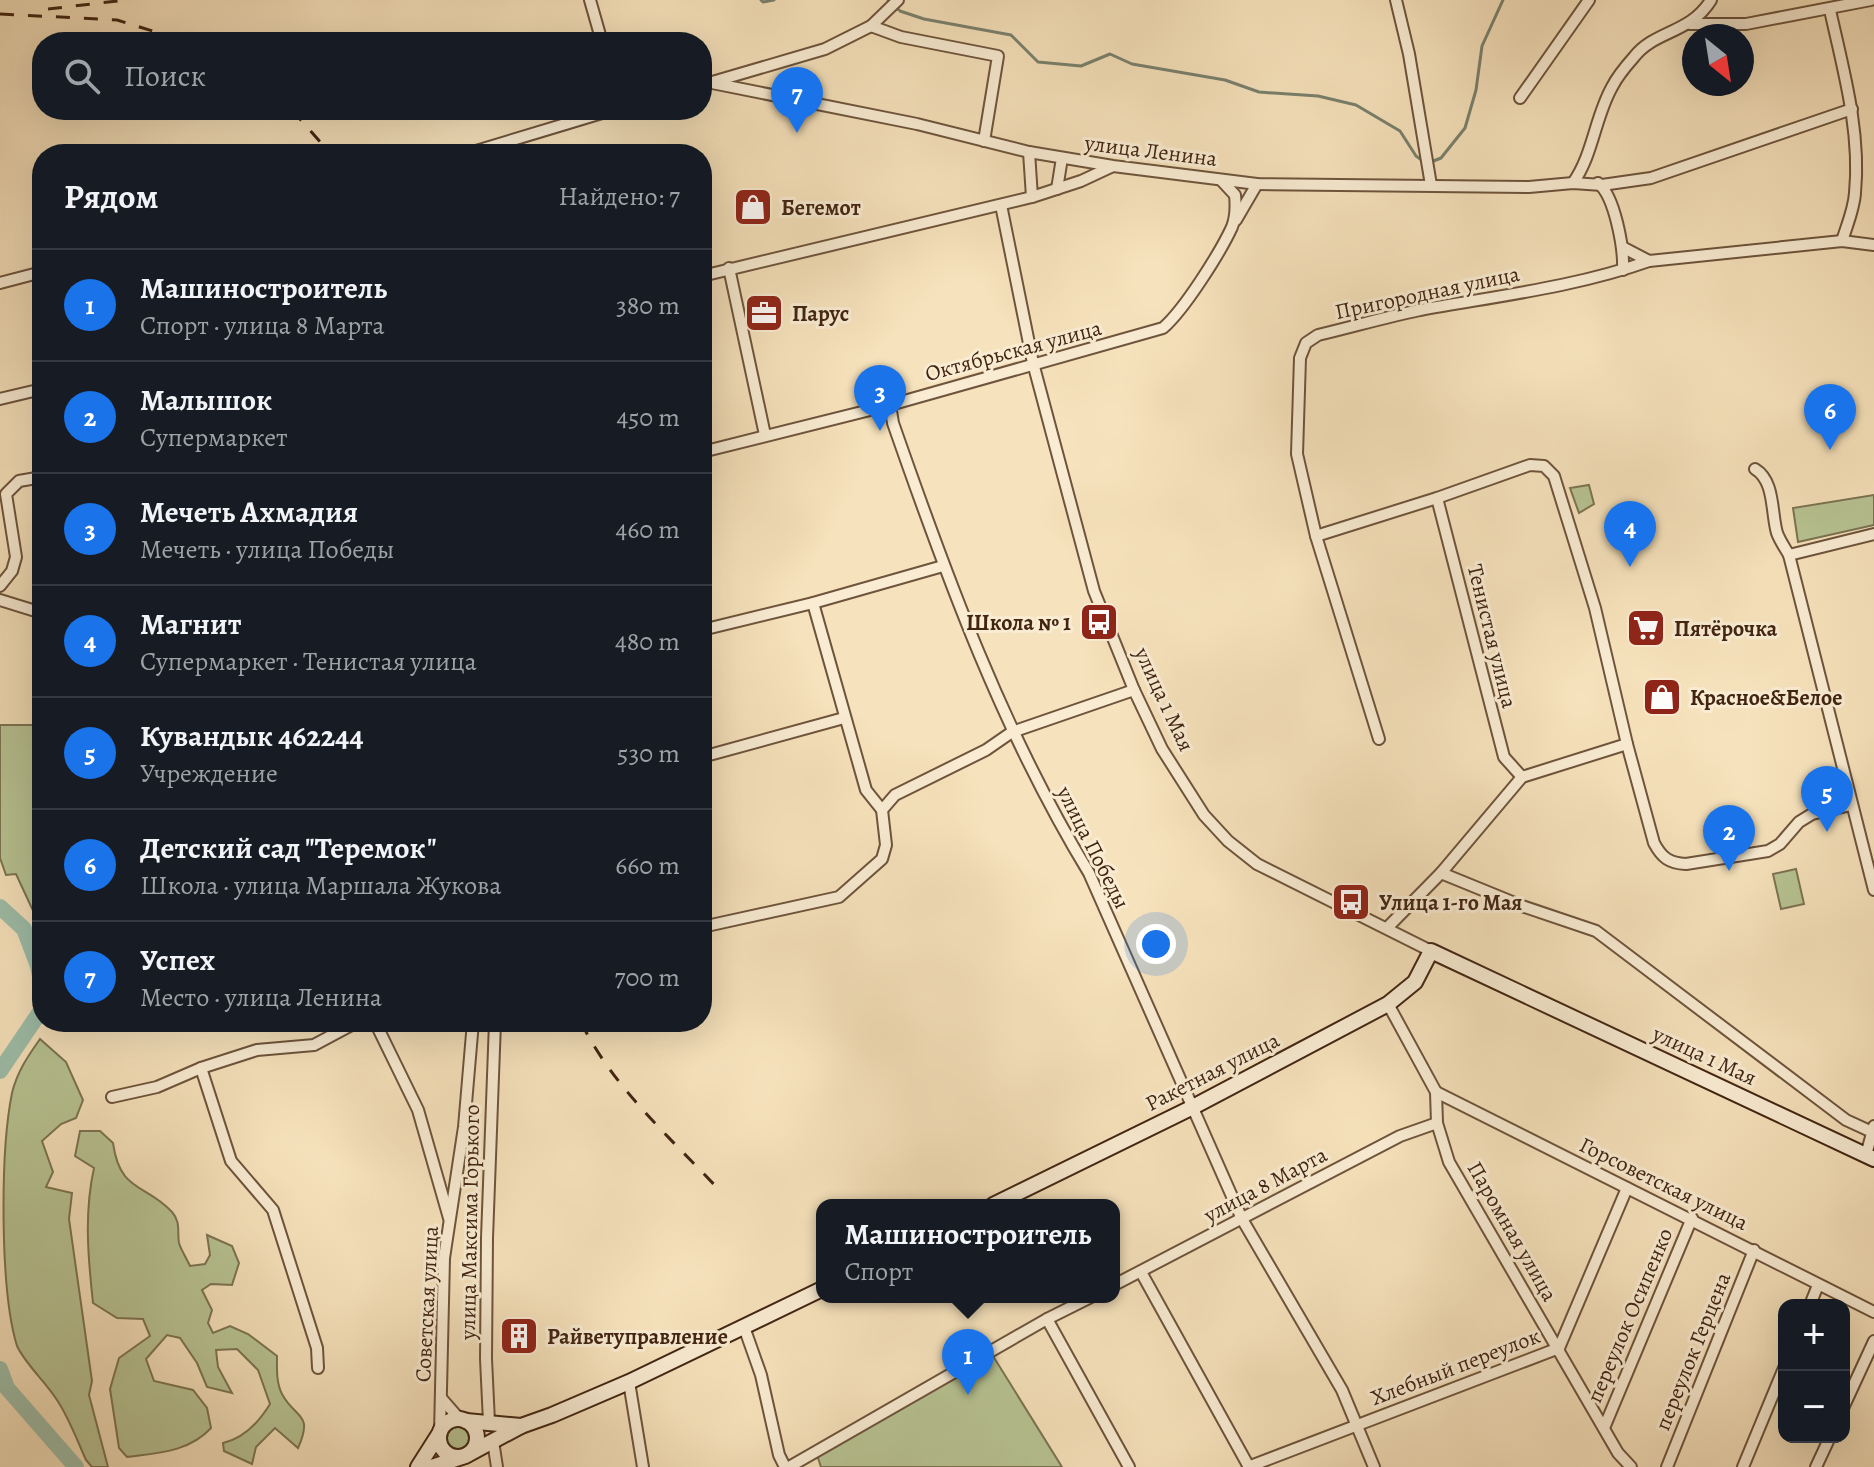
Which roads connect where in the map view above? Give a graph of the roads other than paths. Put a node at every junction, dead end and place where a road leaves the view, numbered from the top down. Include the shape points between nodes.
1 (590, 0) edge
2 (898, 0) edge
3 (1396, 0) edge
4 (1589, 0) edge
5 (1871, 0) edge
6 (1709, 4) edge
7 (1830, 10) junction
8 (1712, 23) junction
9 (1690, 24) joint
10 (871, 26) junction
11 (1682, 28) edge
12 (599, 32) edge
13 (712, 83) edge
14 (712, 85) edge
15 (1520, 98) dead end
16 (1852, 109) junction
17 (579, 120) edge
18 (984, 141) junction
19 (499, 144) edge
20 (1029, 152) junction
21 (1062, 158) junction
22 (1113, 166) junction
23 (1582, 170) junction
24 (1221, 179) junction
25 (1573, 183) junction
26 (1257, 184) junction
27 (1431, 185) junction
28 (1602, 185) junction
29 (1057, 189) junction
30 (1032, 197) junction
31 (1001, 205) junction
32 (1233, 225) junction
33 (1842, 241) junction
34 (1874, 245) edge
35 (1624, 248) junction
36 (1649, 261) junction
37 (729, 268) junction
38 (1623, 270) junction
39 (712, 273) edge
40 (32, 275) edge
41 (0, 283) edge
42 (1033, 363) junction
43 (32, 391) edge
44 (0, 399) edge
45 (890, 405) junction
46 (765, 435) junction
47 (712, 449) edge
48 (1755, 469) dead end
49 (32, 479) edge
50 (1437, 498) junction
51 (1874, 534) edge
52 (1316, 536) junction
53 (1789, 555) junction
54 (943, 566) junction
55 (0, 586) edge
56 (0, 600) edge
57 (813, 603) junction
58 (32, 610) edge
59 (712, 628) edge
60 (1134, 690) junction
61 (844, 718) junction
62 (1012, 732) junction
63 (1379, 739) dead end
64 (1627, 744) junction
65 (712, 754) edge
66 (1522, 777) junction
67 (1851, 805) junction
68 (882, 810) junction
69 (1441, 873) junction
70 (1874, 890) edge
71 (712, 925) edge
72 (1387, 928) junction
73 (1431, 951) junction
74 (1388, 1004) junction
75 (338, 1032) edge
76 (380, 1032) edge
77 (472, 1032) edge
78 (495, 1032) edge
79 (201, 1068) junction
80 (1436, 1092) junction
81 (112, 1097) dead end
82 (1191, 1108) junction
83 (1437, 1123) junction
84 (1873, 1129) edge
85 (1870, 1157) edge
86 (1627, 1188) junction
87 (1005, 1199) edge
88 (1692, 1218) junction
89 (1242, 1219) junction
90 (450, 1222) junction
91 (1754, 1250) junction
92 (1141, 1272) junction
93 (1120, 1282) edge
94 (1818, 1285) junction
95 (816, 1292) edge
96 (1812, 1299) edge
97 (1079, 1303) edge
98 (1874, 1312) edge
99 (1047, 1319) junction
100 (744, 1327) junction
101 (1874, 1341) edge
102 (1559, 1348) junction
103 (318, 1368) dead end
104 (1783, 1371) edge
105 (629, 1382) junction
106 (1850, 1393) edge
107 (441, 1397) junction
108 (466, 1421) junction
109 (489, 1422) junction
110 (1358, 1425) junction
111 (521, 1426) junction
112 (1604, 1428) junction
113 (440, 1433) junction
114 (493, 1441) junction
115 (1827, 1443) edge
116 (1618, 1453) junction
117 (465, 1456) junction
118 (418, 1467) edge
119 (432, 1467) edge
120 (497, 1467) edge
121 (643, 1467) edge
122 (787, 1467) edge
123 (1129, 1467) edge
124 (1249, 1467) edge
125 (1374, 1467) edge
126 (1619, 1467) edge
127 (1631, 1467) edge
128 (1667, 1467) edge
129 (1743, 1467) edge
130 (1816, 1467) edge

1 - 12 street
2 - 10 street
3 - 27 street
4 - 15 street
5 - 7 street
6 - 8 street
6 - 9 street
7 - 8 street via 1746,24
7 - 16 street
8 - 9 street
10 - 13 street via 825,49
10 - 18 street via 998,56
11 - 23 street via 1637,53 1612,86
14 - 18 street, улица Ленина
16 - 28 street, улица Ленина via 1651,178
16 - 33 street via 1855,193
17 - 19 street
18 - 20 street, улица Ленина
20 - 21 street, улица Ленина
20 - 30 street
21 - 22 street, улица Ленина
21 - 29 street
22 - 24 street, улица Ленина
22 - 29 street
23 - 25 street
23 - 28 street
24 - 26 street, улица Ленина
24 - 32 street via 1235,195
25 - 27 street, улица Ленина
25 - 28 street, улица Ленина
26 - 27 street, улица Ленина
26 - 32 street, Октябрьская улица
28 - 35 street
29 - 30 street
30 - 31 street
31 - 37 street
31 - 42 street, улица 1 Мая
32 - 42 street, Октябрьская улица via 1196,287 1163,328
33 - 34 street
33 - 36 street
35 - 36 street
35 - 38 street
36 - 38 street, Пригородная улица
37 - 39 street
37 - 46 street
38 - 52 street, Пригородная улица via 1416,311 1318,335 1306,343 1300,358 1297,454
40 - 41 street
42 - 45 street, Октябрьская улица
42 - 60 street, улица 1 Мая via 1094,591
43 - 44 street
45 - 46 street, Октябрьская улица
45 - 54 street, улица Победы
46 - 47 street, Октябрьская улица
48 - 53 street via 1767,482 1778,536
49 - 55 street via 19,481 6,494 16,557
50 - 52 street
50 - 64 street via 1530,465 1544,466 1554,476 1595,608
50 - 66 street, Тенистая улица via 1504,757
51 - 53 street
52 - 63 street
53 - 67 street
54 - 57 street
54 - 62 street, улица Победы
56 - 58 street
57 - 59 street
57 - 61 street
60 - 62 street
60 - 72 street, улица 1 Мая via 1182,782 1228,841 1257,864
61 - 65 street
61 - 68 street via 866,790
62 - 68 street via 895,795
62 - 82 street, улица Победы via 1089,873
64 - 66 street
64 - 67 street via 1654,843 1673,863 1768,851 1812,814
66 - 69 street
67 - 70 street
68 - 71 street via 882,859 839,897
69 - 72 street
69 - 84 street via 1596,931 1846,1120
72 - 73 street, улица 1 Мая
73 - 74 main road, Ракетная улица via 1415,982
73 - 85 main road, улица 1 Мая
74 - 80 street, Паромная улица
74 - 82 main road, Ракетная улица
75 - 79 street via 314,1045 257,1050
76 - 90 street via 418,1110
77 - 90 street, Советская улица
78 - 109 street, улица Максима Горького via 487,1238
79 - 81 street via 157,1087
79 - 103 street via 231,1161 273,1210 317,1348
80 - 83 street, Паромная улица
80 - 86 street, Горсоветская улица
82 - 87 main road, Ракетная улица
82 - 89 street, улица Победы
83 - 89 street, улица 8 Марта via 1400,1136
83 - 102 street, Паромная улица via 1449,1162
84 - 85 street
86 - 88 street, Горсоветская улица
86 - 102 street, Хлебный переулок
88 - 91 street, Горсоветская улица
88 - 112 street, переулок Осипенко
89 - 92 street, улица 8 Марта
89 - 110 street, улица Победы
90 - 107 street, Советская улица via 444,1258
91 - 94 street, Горсоветская улица
91 - 128 street, переулок Герцена
92 - 93 street, улица 8 Марта
92 - 124 street
94 - 96 street
94 - 98 street, Горсоветская улица
95 - 100 main road
97 - 99 street
99 - 122 street
99 - 123 street
100 - 105 main road
100 - 122 street via 779,1455
101 - 106 street
102 - 110 street, Хлебный переулок
102 - 112 street, Паромная улица
104 - 129 street
105 - 111 main road
105 - 121 street
107 - 108 street, Советская улица
107 - 113 street, Советская улица
108 - 109 main road
108 - 113 main road via 451,1420
108 - 117 main road via 477,1434 476,1445
109 - 111 main road
110 - 124 street, Хлебный переулок
110 - 125 street, улица Победы
111 - 114 main road
112 - 116 street, Паромная улица
113 - 117 main road via 448,1455
113 - 118 main road
114 - 117 main road
114 - 120 street
115 - 130 street
116 - 126 street
116 - 127 street, Паромная улица
117 - 119 main road

